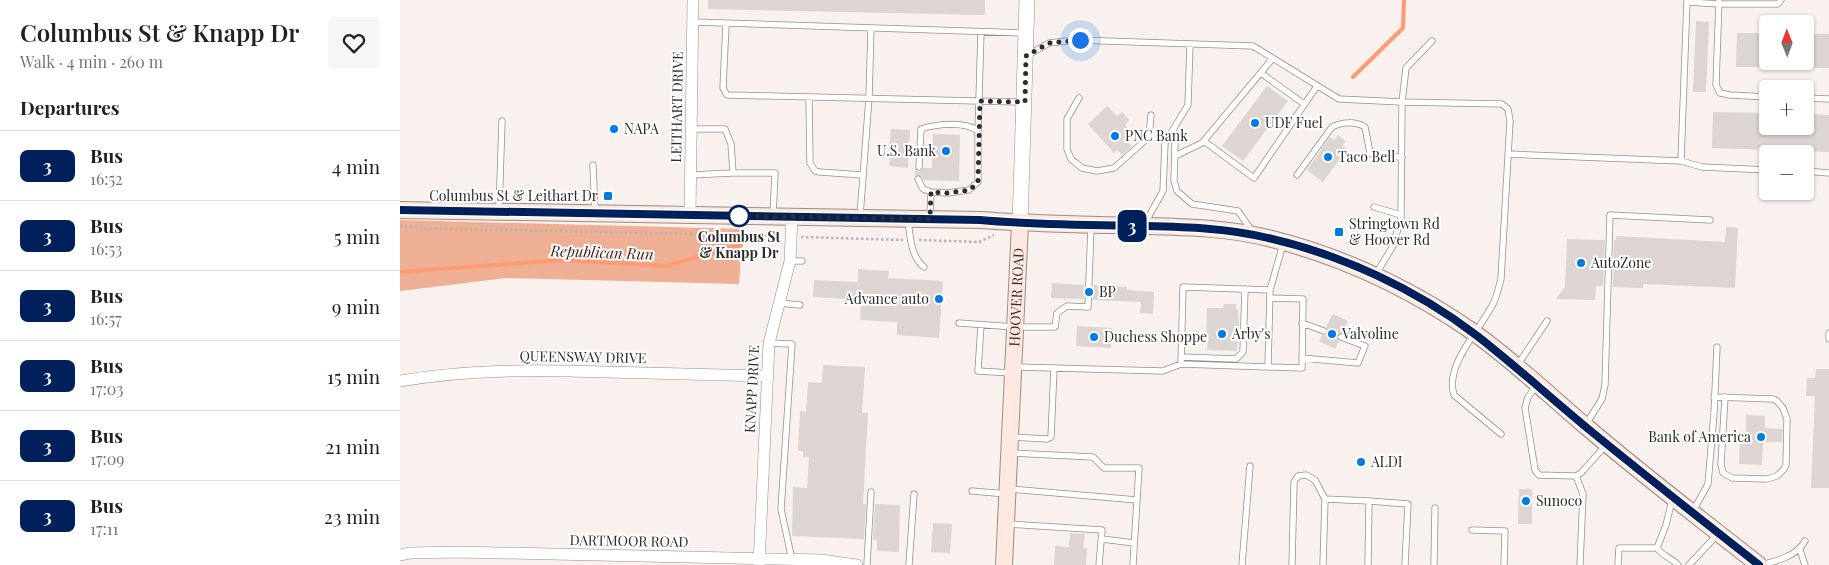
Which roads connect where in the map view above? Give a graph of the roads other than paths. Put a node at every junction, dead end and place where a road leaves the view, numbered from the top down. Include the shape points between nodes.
1 (693, 0) edge
2 (1027, 0) edge
3 (1781, 0) edge
4 (1687, 1) edge
5 (1719, 2) edge
6 (693, 22) junction
7 (726, 24) junction
8 (871, 28) junction
9 (981, 32) junction
10 (1026, 33) junction
11 (1432, 41) dead end
12 (1190, 44) junction
13 (1026, 56) junction
14 (1272, 58) junction
15 (1261, 73) junction
16 (1317, 86) junction
17 (810, 97) junction
18 (1759, 97) edge
19 (869, 98) junction
20 (1079, 98) dead end
21 (1814, 98) edge
22 (1829, 99) edge
23 (980, 101) junction
24 (1025, 102) junction
25 (1402, 102) junction
26 (1304, 104) junction
27 (1151, 115) dead end
28 (502, 121) dead end
29 (692, 129) junction
30 (978, 131) junction
31 (1171, 136) junction
32 (1204, 141) junction
33 (1508, 154) junction
34 (1175, 156) junction
35 (1402, 157) junction
36 (1681, 161) junction
37 (593, 165) dead end
38 (918, 168) dead end
39 (1759, 170) edge
40 (1814, 171) edge
41 (1829, 172) edge
42 (733, 173) junction
43 (862, 174) junction
44 (691, 175) junction
45 (1297, 175) dead end
46 (918, 179) dead end
47 (931, 192) junction
48 (1374, 207) dead end
49 (400, 210) edge
50 (499, 213) junction
51 (595, 214) junction
52 (690, 215) junction
53 (1401, 215) junction
54 (773, 216) junction
55 (792, 217) junction
56 (860, 218) junction
57 (908, 218) junction
58 (930, 219) junction
59 (1710, 220) dead end
60 (1020, 223) junction
61 (1091, 225) junction
62 (1142, 226) junction
63 (1254, 235) junction
64 (1284, 242) junction
65 (924, 267) dead end
66 (1375, 276) junction
67 (1245, 289) junction
68 (1270, 290) junction
69 (1270, 298) junction
70 (779, 303) junction
71 (800, 306) dead end
72 (1547, 321) dead end
73 (959, 323) dead end
74 (1302, 323) junction
75 (980, 325) junction
76 (1015, 327) junction
77 (1324, 331) dead end
78 (1829, 332) edge
79 (1474, 333) junction
80 (1341, 337) dead end
81 (1829, 339) edge
82 (769, 343) junction
83 (1717, 347) dead end
84 (1302, 358) junction
85 (1181, 361) junction
86 (1268, 367) junction
87 (1054, 368) junction
88 (1516, 368) junction
89 (1013, 370) junction
90 (767, 376) junction
91 (400, 381) edge
92 (1537, 385) junction
93 (1714, 397) junction
94 (1725, 397) junction
95 (1585, 426) junction
96 (1501, 434) dead end
97 (1607, 444) junction
98 (1009, 445) junction
99 (1250, 466) dead end
100 (1576, 476) junction
101 (972, 491) dead end
102 (871, 492) dead end
103 (1007, 492) junction
104 (914, 494) dead end
105 (1673, 497) junction
106 (1324, 499) junction
107 (1137, 500) junction
108 (1369, 501) junction
109 (1435, 508) dead end
110 (1692, 512) junction
111 (1005, 524) junction
112 (1472, 530) dead end
113 (1719, 533) junction
114 (1102, 539) junction
115 (1804, 541) dead end
116 (1134, 543) junction
117 (1657, 548) junction
118 (1800, 550) junction
119 (400, 555) edge
120 (792, 560) junction
121 (759, 562) edge
122 (856, 565) edge
123 (867, 565) edge
124 (910, 565) edge
125 (1004, 565) edge
126 (1099, 565) edge
127 (1133, 565) edge
128 (1242, 565) edge
129 (1292, 565) edge
130 (1323, 565) edge
131 (1368, 565) edge
132 (1405, 565) edge
133 (1434, 565) edge
134 (1504, 565) edge
135 (1580, 565) edge
136 (1618, 565) edge
137 (1678, 565) edge
138 (1688, 565) edge
139 (1760, 565) edge
140 (1805, 565) edge

1 - 6 street, LEITHART DRIVE
2 - 10 street, HOOVER ROAD
3 - 5 lane via 1778,4
4 - 5 lane
4 - 36 lane
5 - 18 lane via 1716,85 1720,93
6 - 7 lane
6 - 29 street, LEITHART DRIVE
7 - 8 lane
7 - 17 lane via 723,88 727,95
8 - 9 lane
8 - 19 lane
9 - 10 lane
9 - 23 lane
10 - 13 street, HOOVER ROAD
11 - 25 lane via 1406,68
12 - 13 lane via 1076,40 1049,43
12 - 14 lane via 1253,46
12 - 31 lane via 1188,105
13 - 24 street, HOOVER ROAD
14 - 15 lane
14 - 16 lane
15 - 26 lane
15 - 32 lane
16 - 25 lane via 1340,99
16 - 26 lane
17 - 19 lane
17 - 43 lane via 812,168 820,172
19 - 23 lane
19 - 43 lane
20 - 27 lane via 1067,119 1066,149 1071,159 1082,168 1097,172 1114,168 1149,137
21 - 22 lane
23 - 24 lane
23 - 30 lane
24 - 60 street, HOOVER ROAD
25 - 33 lane via 1502,104 1508,109 1510,121
25 - 35 lane
26 - 32 lane via 1254,178
28 - 50 lane
29 - 42 lane via 725,129 731,144
29 - 44 street, LEITHART DRIVE
30 - 38 lane via 961,125 922,129
30 - 47 lane via 978,182 970,190
31 - 34 lane via 1175,143
31 - 62 lane via 1165,143 1163,191
32 - 34 lane
33 - 36 lane
33 - 79 lane via 1501,279 1494,302
34 - 63 lane via 1177,191 1192,204 1238,211
35 - 45 lane via 1375,156 1370,153 1365,127 1340,123 1332,127
35 - 53 lane
36 - 39 lane via 1702,167
37 - 51 lane
40 - 41 lane
42 - 44 lane
42 - 54 lane via 775,173
43 - 56 lane
44 - 52 street, LEITHART DRIVE
46 - 47 lane via 923,189
47 - 58 lane
48 - 53 lane
49 - 50 main road
50 - 51 main road
51 - 52 main road
52 - 54 main road
53 - 66 lane via 1393,246
54 - 55 main road
55 - 56 main road
55 - 70 street, KNAPP DRIVE via 796,261
56 - 57 main road
57 - 58 main road
57 - 65 lane via 910,240 917,259
58 - 60 main road
59 - 95 lane via 1610,215 1605,385 1602,399
60 - 61 main road
60 - 76 main road, HOOVER ROAD
61 - 62 main road
61 - 76 lane via 1088,307 1067,306 1057,313 1055,327
62 - 63 main road
63 - 64 main road
64 - 66 main road via 1332,257
64 - 68 lane
66 - 79 main road
67 - 68 lane
67 - 85 lane via 1243,352 1236,359
67 - 85 lane via 1183,287
68 - 69 lane
69 - 74 lane via 1303,299
69 - 86 lane
70 - 71 lane
70 - 82 street, KNAPP DRIVE
72 - 88 lane
73 - 75 lane
74 - 77 lane
74 - 84 lane
75 - 76 lane
75 - 89 lane via 978,371
76 - 89 main road, HOOVER ROAD
78 - 81 lane
79 - 88 main road
79 - 96 lane via 1457,364 1451,386 1454,395
80 - 84 lane via 1365,346 1358,363
82 - 90 street, KNAPP DRIVE
82 - 120 lane via 792,344 781,510
83 - 93 lane
84 - 86 lane via 1302,368
85 - 86 lane
85 - 87 lane via 1162,371
87 - 89 lane
87 - 98 lane via 1051,437
88 - 92 main road
89 - 98 main road, HOOVER ROAD
90 - 91 street, QUEENSWAY DRIVE via 532,370 484,371
90 - 121 street, KNAPP DRIVE
92 - 95 main road
92 - 100 lane via 1525,408 1535,470 1539,475
93 - 94 lane
93 - 110 lane via 1708,484
94 - 94 lane via 1721,464 1724,475 1768,479 1780,474 1786,465 1787,418 1783,408 1773,399
95 - 97 main road
97 - 100 lane
97 - 105 main road
98 - 103 main road, HOOVER ROAD
98 - 107 lane via 1093,457 1104,468 1139,468
99 - 128 lane
100 - 135 lane via 1583,494
101 - 103 lane
102 - 123 lane
103 - 107 lane
103 - 111 main road, HOOVER ROAD
104 - 124 lane
105 - 110 main road
105 - 117 lane
106 - 108 lane
106 - 129 lane via 1315,480 1306,475 1298,476 1294,482
106 - 130 lane
107 - 116 lane
108 - 131 lane
108 - 132 lane via 1408,504
109 - 133 lane
110 - 113 main road
111 - 114 lane via 1102,530
111 - 125 main road, HOOVER ROAD
112 - 134 lane via 1505,531
113 - 138 lane
113 - 139 main road
114 - 116 lane
114 - 126 lane
115 - 118 lane
116 - 127 lane
117 - 136 lane via 1619,548
117 - 137 lane
118 - 139 lane
118 - 140 lane
119 - 121 street, DARTMOOR ROAD via 458,552
120 - 121 street, DARTMOOR ROAD
120 - 122 street, DARTMOOR ROAD

